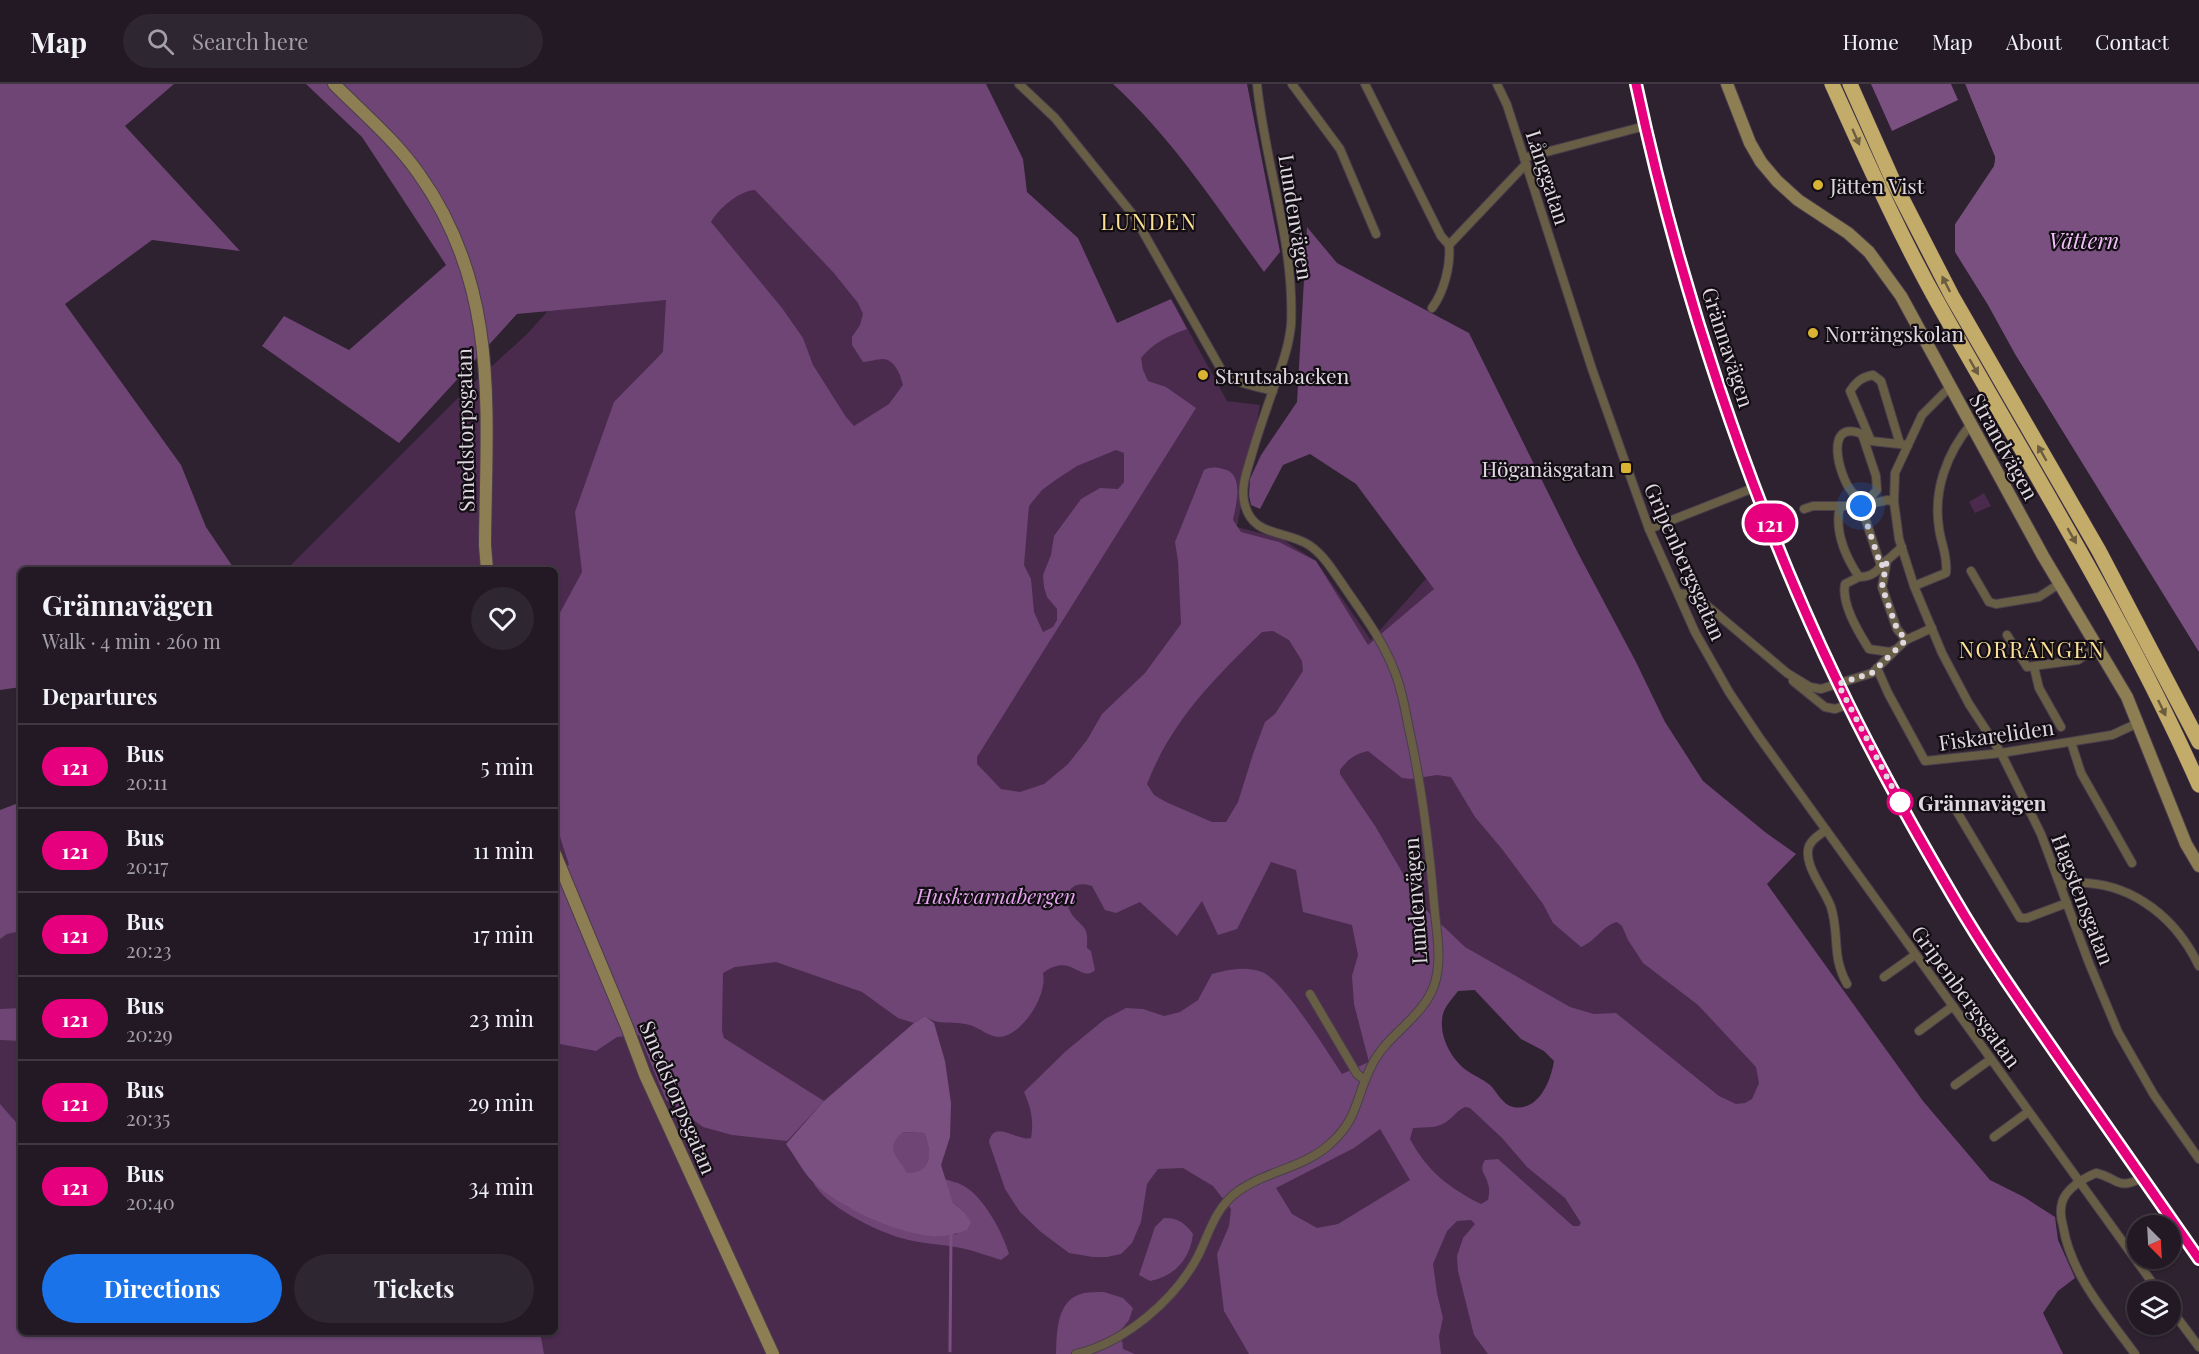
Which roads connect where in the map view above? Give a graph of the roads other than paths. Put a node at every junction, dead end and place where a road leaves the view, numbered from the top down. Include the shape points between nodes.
1 (334, 84) edge
2 (1019, 84) edge
3 (1257, 84) edge
4 (1292, 84) edge
5 (1365, 84) edge
6 (1497, 84) edge
7 (1636, 84) edge
8 (1727, 84) edge
9 (1832, 84) edge
10 (1850, 84) edge
11 (1645, 126) junction
12 (1525, 161) junction
13 (1376, 234) dead end
14 (1449, 245) junction
15 (1564, 282) joint
16 (1432, 308) dead end
17 (1950, 387) junction
18 (1273, 391) junction
19 (1971, 424) junction
20 (1904, 444) junction
21 (1756, 487) junction
22 (1894, 502) junction
23 (1866, 503) junction
24 (1840, 506) junction
25 (1804, 509) dead end
26 (1649, 529) junction
27 (1902, 547) junction
28 (1884, 563) junction
29 (487, 567) edge
30 (1971, 571) dead end
31 (1859, 577) junction
32 (2059, 584) junction
33 (1914, 586) junction
34 (1678, 593) junction
35 (1932, 628) junction
36 (2007, 635) dead end
37 (1906, 640) junction
38 (2097, 647) junction
39 (1897, 649) junction
40 (2034, 667) junction
41 (1877, 668) junction
42 (1787, 673) junction
43 (1838, 684) junction
44 (1849, 704) junction
45 (2138, 723) junction
46 (2061, 727) dead end
47 (2071, 742) junction
48 (2199, 742) edge
49 (2001, 753) junction
50 (2199, 785) edge
51 (1950, 800) dead end
52 (1826, 830) junction
53 (558, 861) edge
54 (2132, 863) dead end
55 (2199, 866) edge
56 (2061, 884) junction
57 (2067, 903) junction
58 (1915, 954) junction
59 (2199, 966) edge
60 (1884, 977) dead end
61 (1847, 984) dead end
62 (1310, 994) dead end
63 (1953, 1006) junction
64 (1919, 1031) dead end
65 (1991, 1059) junction
66 (1365, 1080) junction
67 (1954, 1085) dead end
68 (2028, 1112) junction
69 (1994, 1137) dead end
70 (2199, 1160) edge
71 (2142, 1178) junction
72 (2079, 1183) junction
73 (2199, 1258) edge
74 (2151, 1281) edge
75 (2181, 1323) edge
76 (2199, 1347) edge
77 (773, 1354) edge
78 (1076, 1354) edge
79 (2135, 1354) edge

1 - 29 street, Smedstorpsgatan via 418,172 444,213 472,285 486,373
2 - 18 street via 1055,118 1134,216 1222,371 1229,378
3 - 18 street, Lundenvägen via 1287,244 1290,291 1287,351
4 - 13 street via 1340,149
5 - 14 street
6 - 12 street, Långgatan
7 - 11 street, Grännavägen
8 - 17 street, Strandvägen via 1761,162 1798,200 1848,232 1869,252 1901,296
9 -> 50 highway via 1879,188 1938,303 2129,640
48 -> 10 highway via 2099,551 1952,296 1894,183
11 - 12 street
11 - 21 street, Grännavägen via 1699,322
12 - 14 street
12 - 15 street, Långgatan
14 - 16 street via 1450,259
15 - 26 street, Gripenbergsgatan
17 - 19 street, Strandvägen
17 - 20 street, Hagstensgatan via 1922,415
18 - 66 street, Lundenvägen via 1243,485 1246,512 1262,529 1293,537 1324,558 1387,652 1401,689 1423,801 1438,973 1423,1008 1381,1050
19 - 32 street, Strandvägen
19 - 33 street via 1946,463 1939,494 1937,509 1946,573
20 - 20 street via 1871,441 1850,391 1864,376 1873,375 1881,381
20 - 22 street, Hagstensgatan via 1895,473
21 - 26 street
21 - 43 street, Grännavägen
22 - 23 street
22 - 27 street, Hagstensgatan
23 - 23 street via 1851,492 1841,472 1838,440 1849,431 1862,434 1876,476 1877,490
23 - 24 street
23 - 28 street
24 - 25 street
24 - 31 street via 1841,542
26 - 34 street, Gripenbergsgatan
27 - 28 street
27 - 33 street, Hagstensgatan
28 - 31 street via 1876,572
28 - 37 street via 1882,587 1897,629
30 - 32 street via 1989,602 1996,604 2039,597
31 - 39 street via 1845,584 1844,591 1853,621 1869,649
32 - 38 street, Strandvägen
33 - 35 street, Hagstensgatan
34 - 42 street via 1704,603
34 - 52 street, Gripenbergsgatan via 1729,692
35 - 37 street
35 - 49 street, Hagstensgatan via 1969,704
36 - 40 street via 2027,667
37 - 39 street
38 - 40 street via 2078,660
38 - 45 street, Strandvägen
39 - 41 street
40 - 46 street via 2039,688
41 - 43 street
41 - 49 street, Fiskareliden via 1925,761
42 - 43 street via 1810,687 1821,689
42 - 44 street via 1825,707 1835,709
43 - 44 street, Grännavägen
44 - 71 street, Grännavägen via 1955,900
45 - 47 street, Fiskareliden via 2112,735
45 - 55 street, Strandvägen via 2186,844
47 - 49 street, Fiskareliden
47 - 54 street, Fiskareliden via 2081,773
49 - 56 street, Hagstensgatan
51 - 57 street via 2020,918
52 - 58 street, Gripenbergsgatan
52 - 61 street via 1810,843 1808,858 1830,904 1836,960
53 - 77 street, Smedstorpsgatan via 645,1075
56 - 57 street, Hagstensgatan
56 - 59 street via 2076,882 2137,897 2170,923
57 - 70 street, Hagstensgatan via 2118,1032
58 - 60 street
58 - 63 street, Gripenbergsgatan
62 - 66 street via 1357,1074
63 - 64 street
63 - 65 street, Gripenbergsgatan
65 - 67 street
65 - 68 street, Gripenbergsgatan
66 - 78 street, Lundenvägen via 1352,1117 1331,1144 1311,1157 1258,1178 1232,1196 1218,1214 1186,1275 1163,1303 1127,1330
68 - 69 street
68 - 72 street, Gripenbergsgatan
71 - 72 street via 2121,1184 2096,1173
71 - 73 street, Grännavägen
72 - 74 street, Gripenbergsgatan
72 - 79 street via 2061,1203 2071,1259
75 - 76 street

